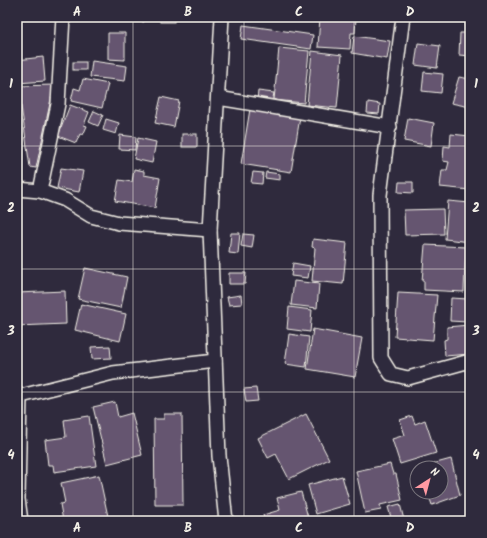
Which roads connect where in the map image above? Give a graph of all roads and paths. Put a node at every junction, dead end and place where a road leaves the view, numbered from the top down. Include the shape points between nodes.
1 (63, 17) edge
2 (222, 17) edge
3 (403, 17) edge
4 (218, 98) junction
5 (390, 127) junction
6 (17, 185) edge
7 (17, 189) edge
8 (40, 191) junction
9 (210, 230) junction
10 (215, 361) junction
11 (470, 361) edge
12 (18, 396) edge
13 (21, 521) edge
14 (226, 521) edge

1 - 8 street via 58,104
2 - 4 street
3 - 5 street
4 - 5 street
4 - 9 street
5 - 11 street via 380,195 381,358 391,374 408,378
6 - 7 street
7 - 8 street
8 - 9 street via 66,200 91,216 119,223
9 - 10 street
10 - 12 street via 113,373
10 - 14 street via 219,456
12 - 13 street via 18,499

